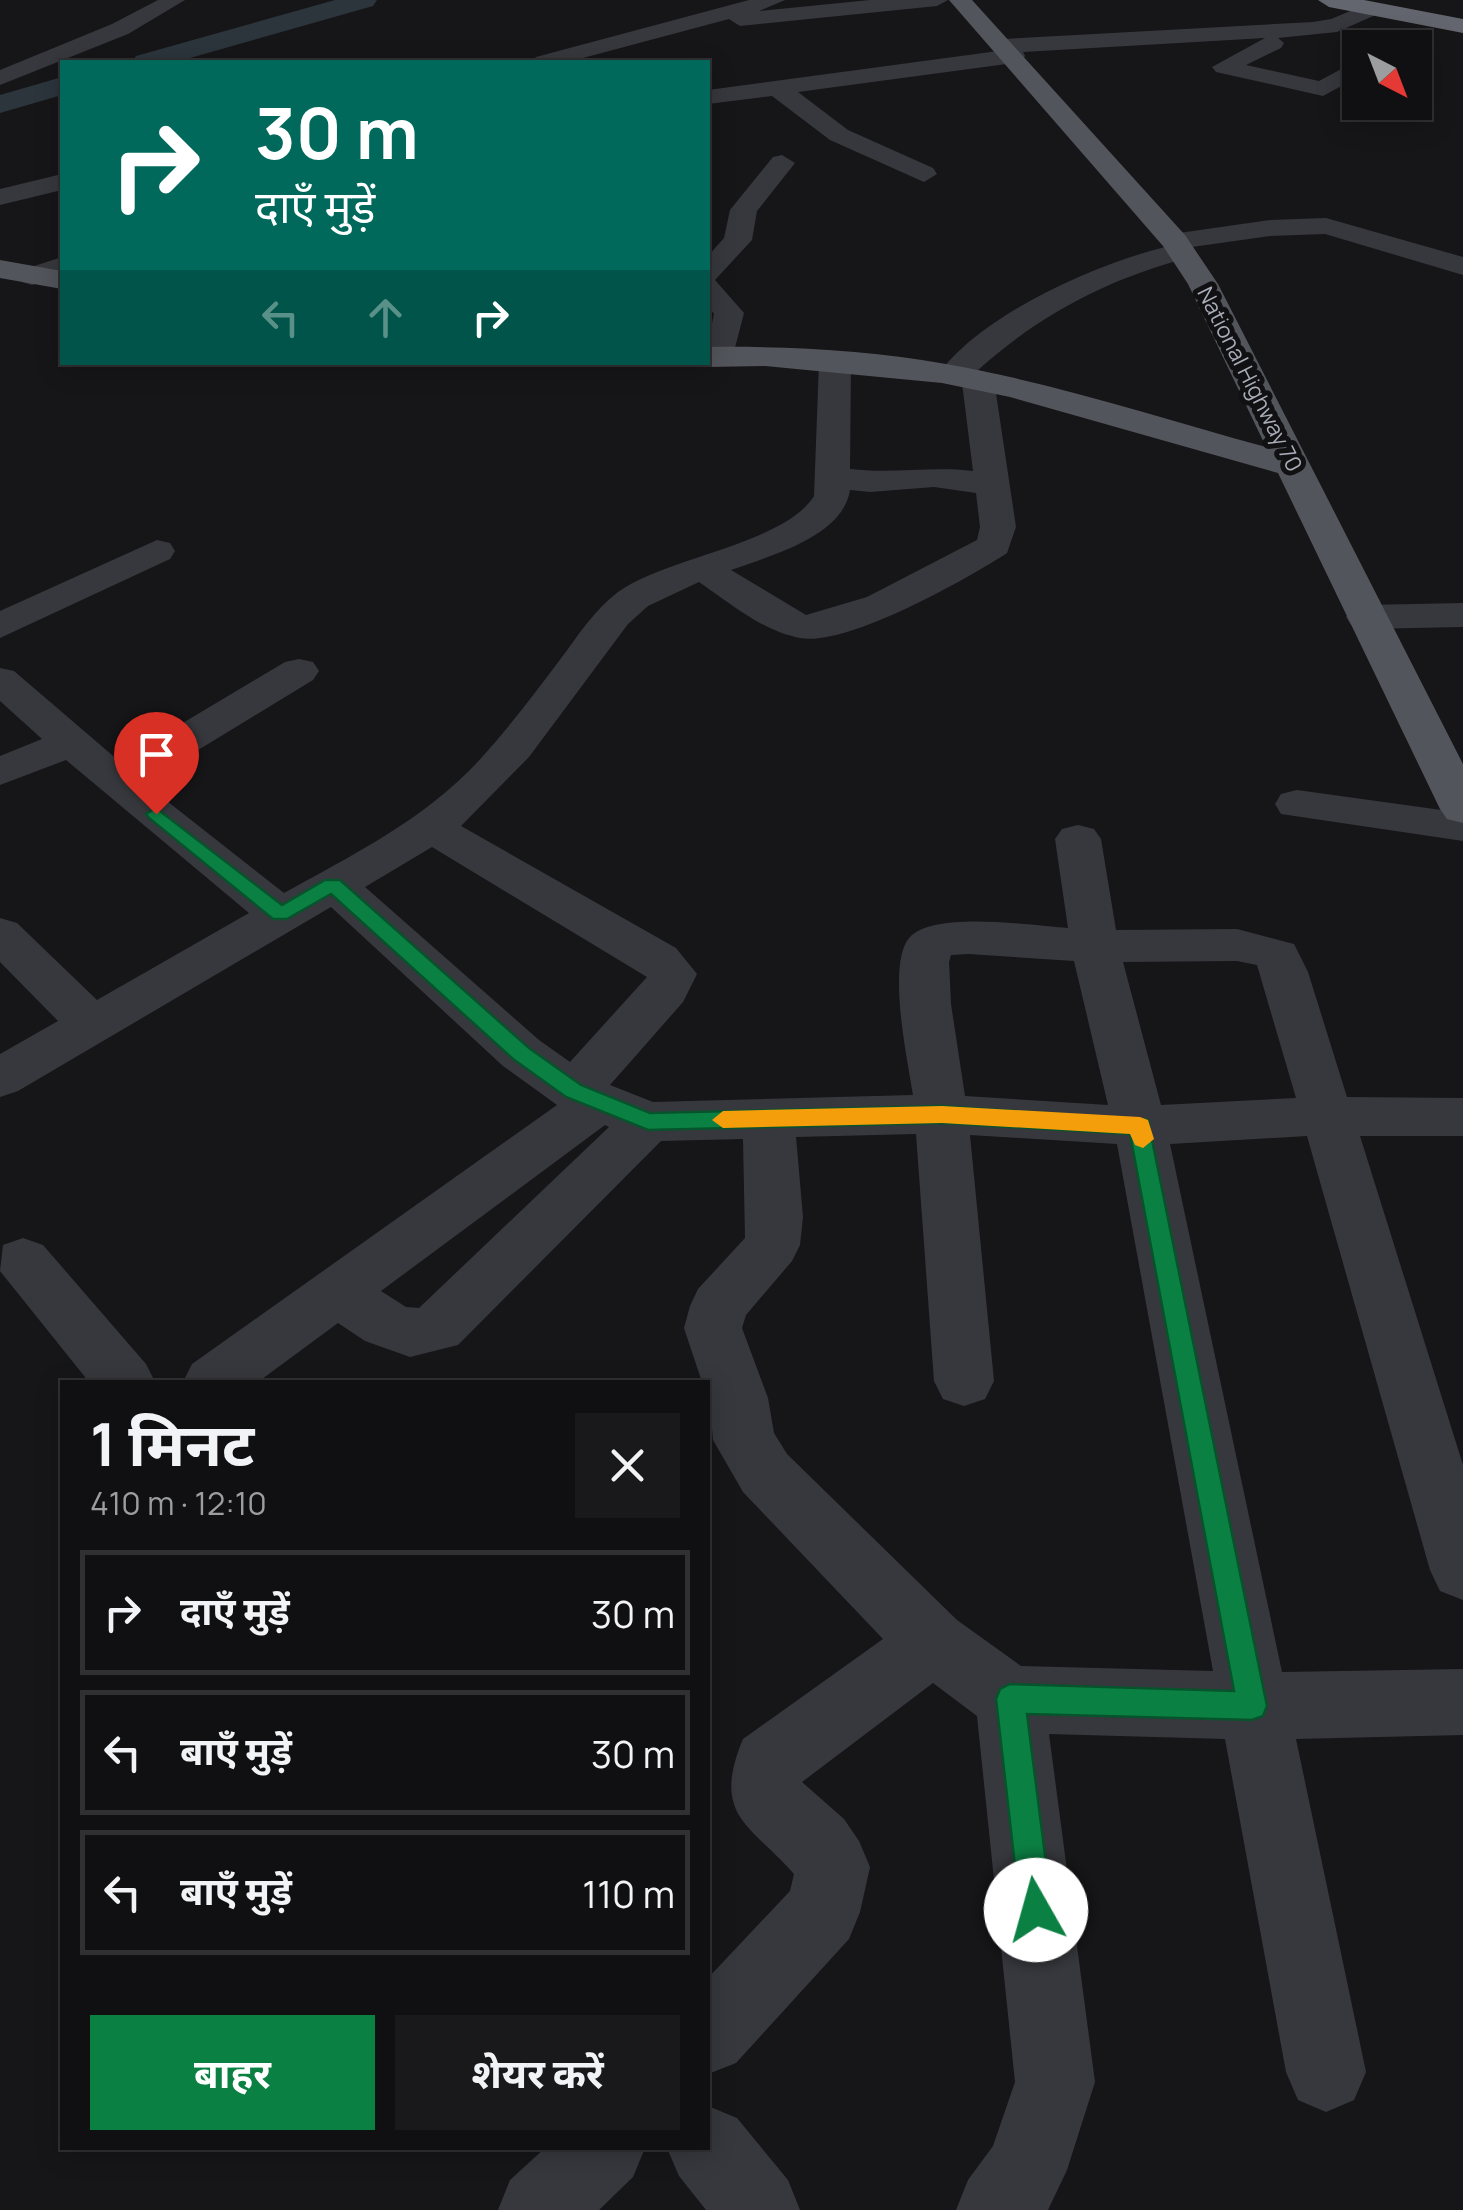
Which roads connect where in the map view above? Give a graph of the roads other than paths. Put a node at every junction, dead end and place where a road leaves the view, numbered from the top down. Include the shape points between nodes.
1 (174, 0) edge
2 (774, 0) edge
3 (937, 0) edge
4 (960, 0) edge
5 (1329, 0) edge
6 (878, 3) edge
7 (1372, 8) junction
8 (710, 18) junction
9 (1463, 26) edge
10 (1268, 32) junction
11 (1190, 38) junction
12 (1009, 51) junction
13 (552, 60) edge
14 (1214, 71) junction
15 (1342, 77) edge
16 (0, 78) edge
17 (775, 86) junction
18 (710, 98) edge
19 (782, 163) dead end
20 (924, 174) dead end
21 (60, 182) edge
22 (0, 197) edge
23 (1178, 246) junction
24 (1463, 266) edge
25 (0, 269) edge
26 (710, 269) edge
27 (47, 278) edge
28 (714, 356) edge
29 (834, 363) junction
30 (966, 377) junction
31 (1294, 466) junction
32 (832, 476) junction
33 (992, 484) junction
34 (158, 551) dead end
35 (702, 568) junction
36 (1463, 614) edge
37 (1365, 617) junction
38 (0, 626) edge
39 (299, 672) dead end
40 (0, 680) edge
41 (71, 742) junction
42 (0, 772) edge
43 (116, 781) junction
44 (1297, 804) dead end
45 (1463, 809) edge
46 (1463, 827) edge
47 (431, 828) junction
48 (1078, 839) dead end
49 (332, 884) junction
50 (280, 914) junction
51 (0, 934) edge
52 (1095, 946) junction
53 (90, 1023) junction
54 (0, 1078) edge
55 (607, 1105) junction
56 (942, 1114) junction
57 (1326, 1116) junction
58 (768, 1118) junction
59 (1463, 1118) edge
60 (1140, 1126) junction
61 (23, 1261) dead end
62 (339, 1291) junction
63 (122, 1380) edge
64 (216, 1380) edge
65 (964, 1382) dead end
66 (1463, 1570) edge
67 (933, 1643) junction
68 (1010, 1699) junction
69 (1463, 1702) edge
70 (1252, 1706) junction
71 (710, 2029) edge
72 (1326, 2072) dead end
73 (602, 2150) edge
74 (710, 2150) edge
75 (540, 2210) edge
76 (758, 2210) edge
77 (998, 2210) edge

1 - 16 street
2 - 8 street
3 - 6 street
4 - 12 main road, National Highway 70
5 - 7 highway
6 - 8 street via 746,20
7 - 9 highway
7 - 10 street via 1337,25
8 - 13 street
10 - 11 street
10 - 14 street via 1274,43
11 - 12 street
11 - 14 street
12 - 17 street
12 - 23 main road, National Highway 70
14 - 15 street via 1322,89
17 - 18 street
17 - 20 street via 839,136
19 - 26 street via 735,207 738,240
21 - 22 street
23 - 24 street via 1270,228 1326,226
23 - 30 street via 1060,295 987,342
23 - 31 main road, National Highway 70
25 - 27 main road
26 - 28 street via 729,314
28 - 29 main road
29 - 30 main road
29 - 32 street
30 - 31 main road
30 - 33 street
31 - 37 main road, National Highway 70
32 - 33 street
32 - 35 street via 830,506 818,519
33 - 35 street via 994,544 825,624 792,624
34 - 38 street
35 - 47 street via 650,588 621,608 494,776
36 - 37 street
37 - 45 main road, National Highway 70
39 - 43 street
40 - 41 street
41 - 42 street
41 - 43 street
43 - 50 street
44 - 46 street
47 - 49 street
47 - 55 street via 674,974
48 - 52 street
49 - 50 street
49 - 55 street via 521,1054
50 - 53 street
51 - 53 street
52 - 56 street via 969,938 928,947 924,986
52 - 57 street via 1236,945 1277,955
52 - 60 street
53 - 54 street
55 - 58 street
55 - 62 street
55 - 62 street via 437,1328 416,1336 395,1330
56 - 58 street
56 - 60 street
56 - 65 street
57 - 59 street
57 - 60 street
57 - 66 street
58 - 67 street via 772,1246 719,1306 713,1328 738,1398 744,1440 764,1473
60 - 70 street
61 - 63 street
62 - 64 street
67 - 68 street
67 - 71 street via 768,1764 765,1790 775,1808 833,1867 828,1893 822,1912
68 - 70 street
68 - 77 street via 1055,2082 1026,2170
69 - 70 street
70 - 72 street
73 - 75 street
74 - 76 street

